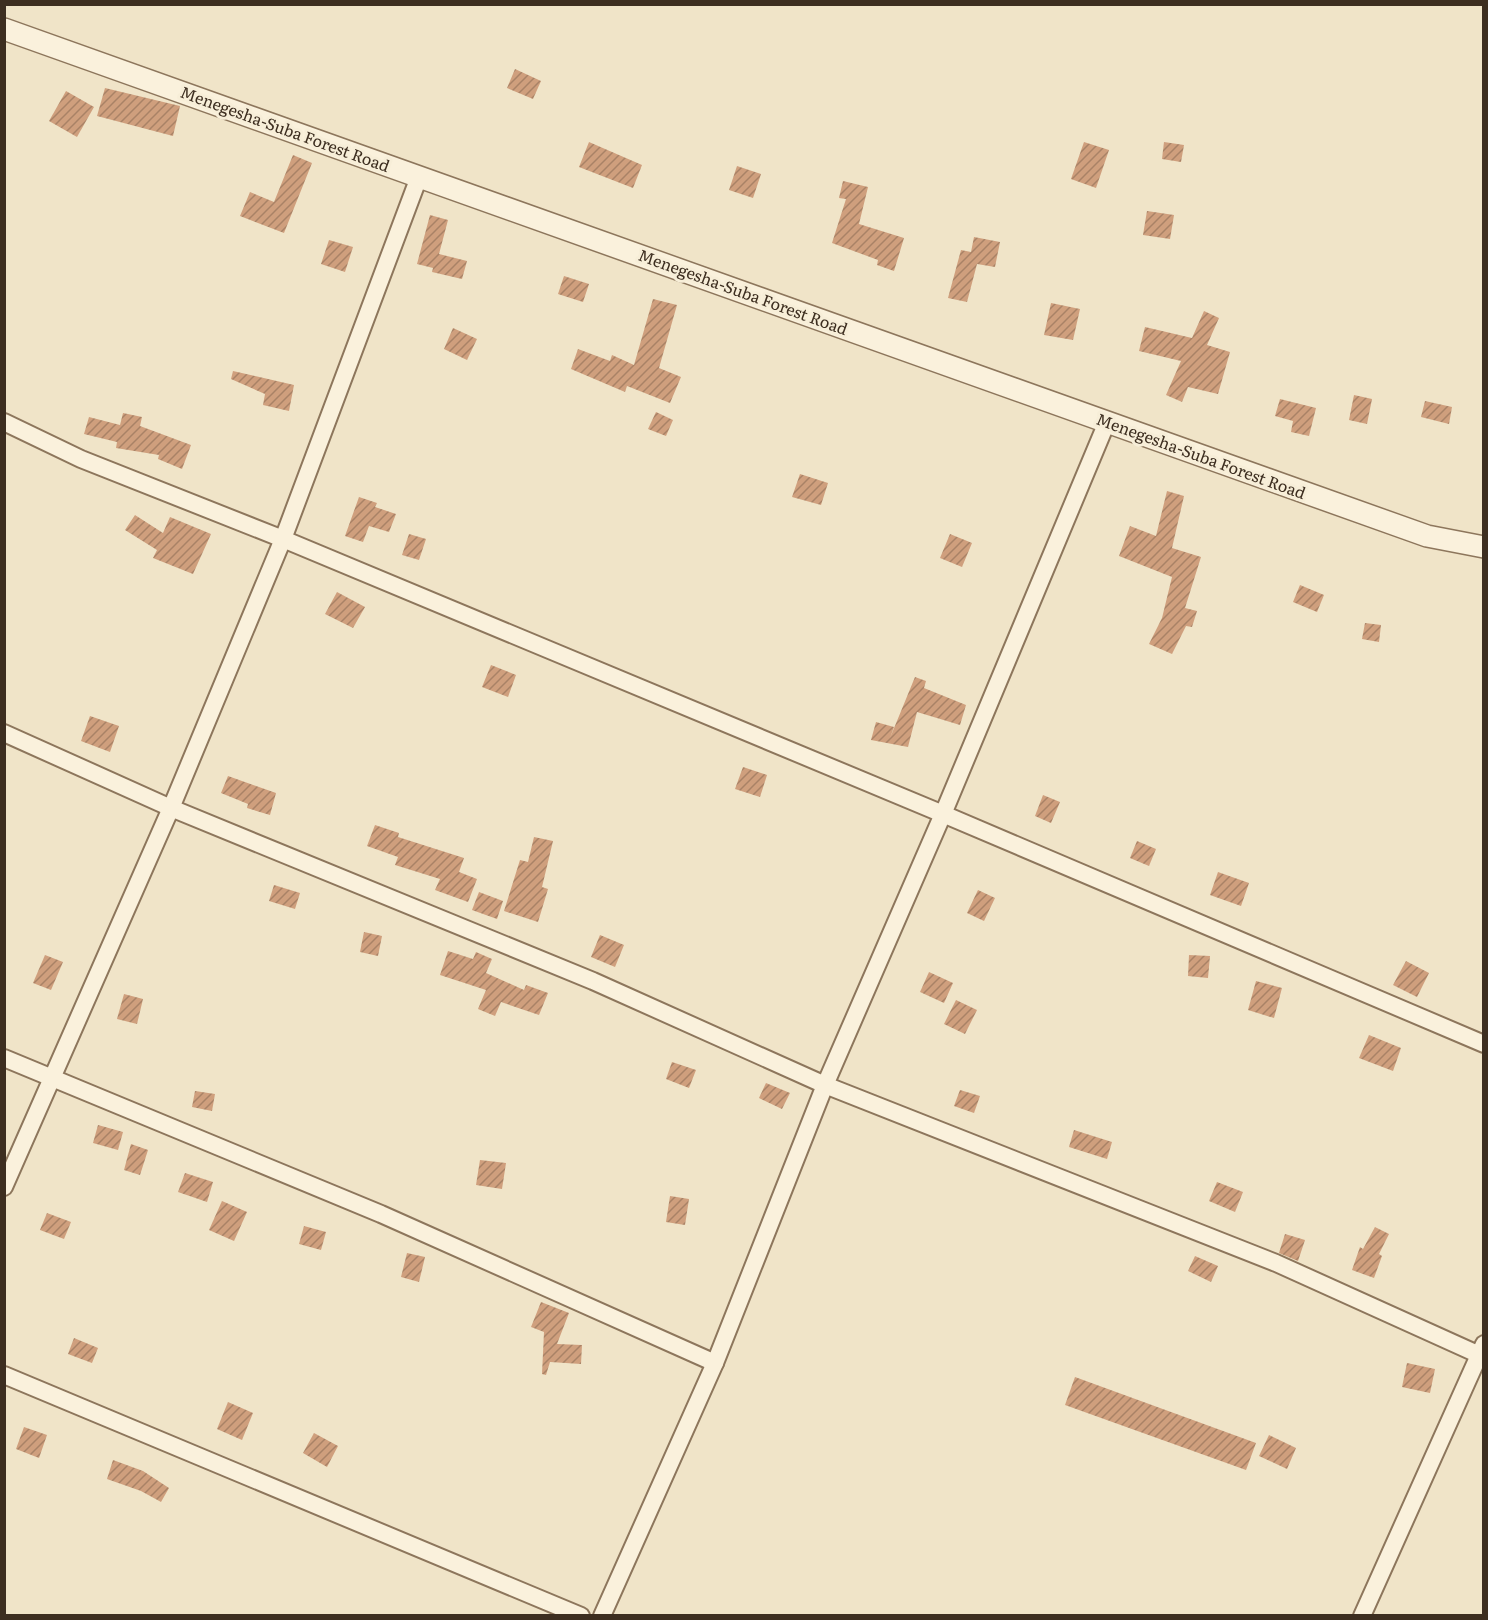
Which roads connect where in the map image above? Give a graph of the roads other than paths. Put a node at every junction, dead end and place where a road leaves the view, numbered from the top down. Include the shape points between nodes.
1 (4, 29) edge
2 (419, 177) junction
3 (4, 422) edge
4 (1107, 422) junction
5 (283, 538) junction
6 (1484, 547) edge
7 (4, 733) edge
8 (171, 808) junction
9 (943, 814) junction
10 (1484, 1044) edge
11 (4, 1058) edge
12 (52, 1080) junction
13 (825, 1085) junction
14 (4, 1187) edge
15 (1482, 1352) edge
16 (716, 1363) junction
17 (4, 1375) edge
18 (581, 1616) edge
19 (602, 1616) edge
20 (1362, 1616) edge

1 - 2 street, Menegesha-Suba Forest Road
2 - 4 street, Menegesha-Suba Forest Road
2 - 5 street
3 - 5 street via 81,459
4 - 6 street, Menegesha-Suba Forest Road via 1427,536
4 - 9 street
5 - 8 street
5 - 9 street
7 - 8 street
8 - 12 street
8 - 13 street via 593,981
9 - 10 street
9 - 13 street
11 - 12 street
12 - 14 street
12 - 16 street via 381,1214
13 - 15 street via 1276,1263
13 - 16 street
15 - 20 street
16 - 19 street
17 - 18 street

